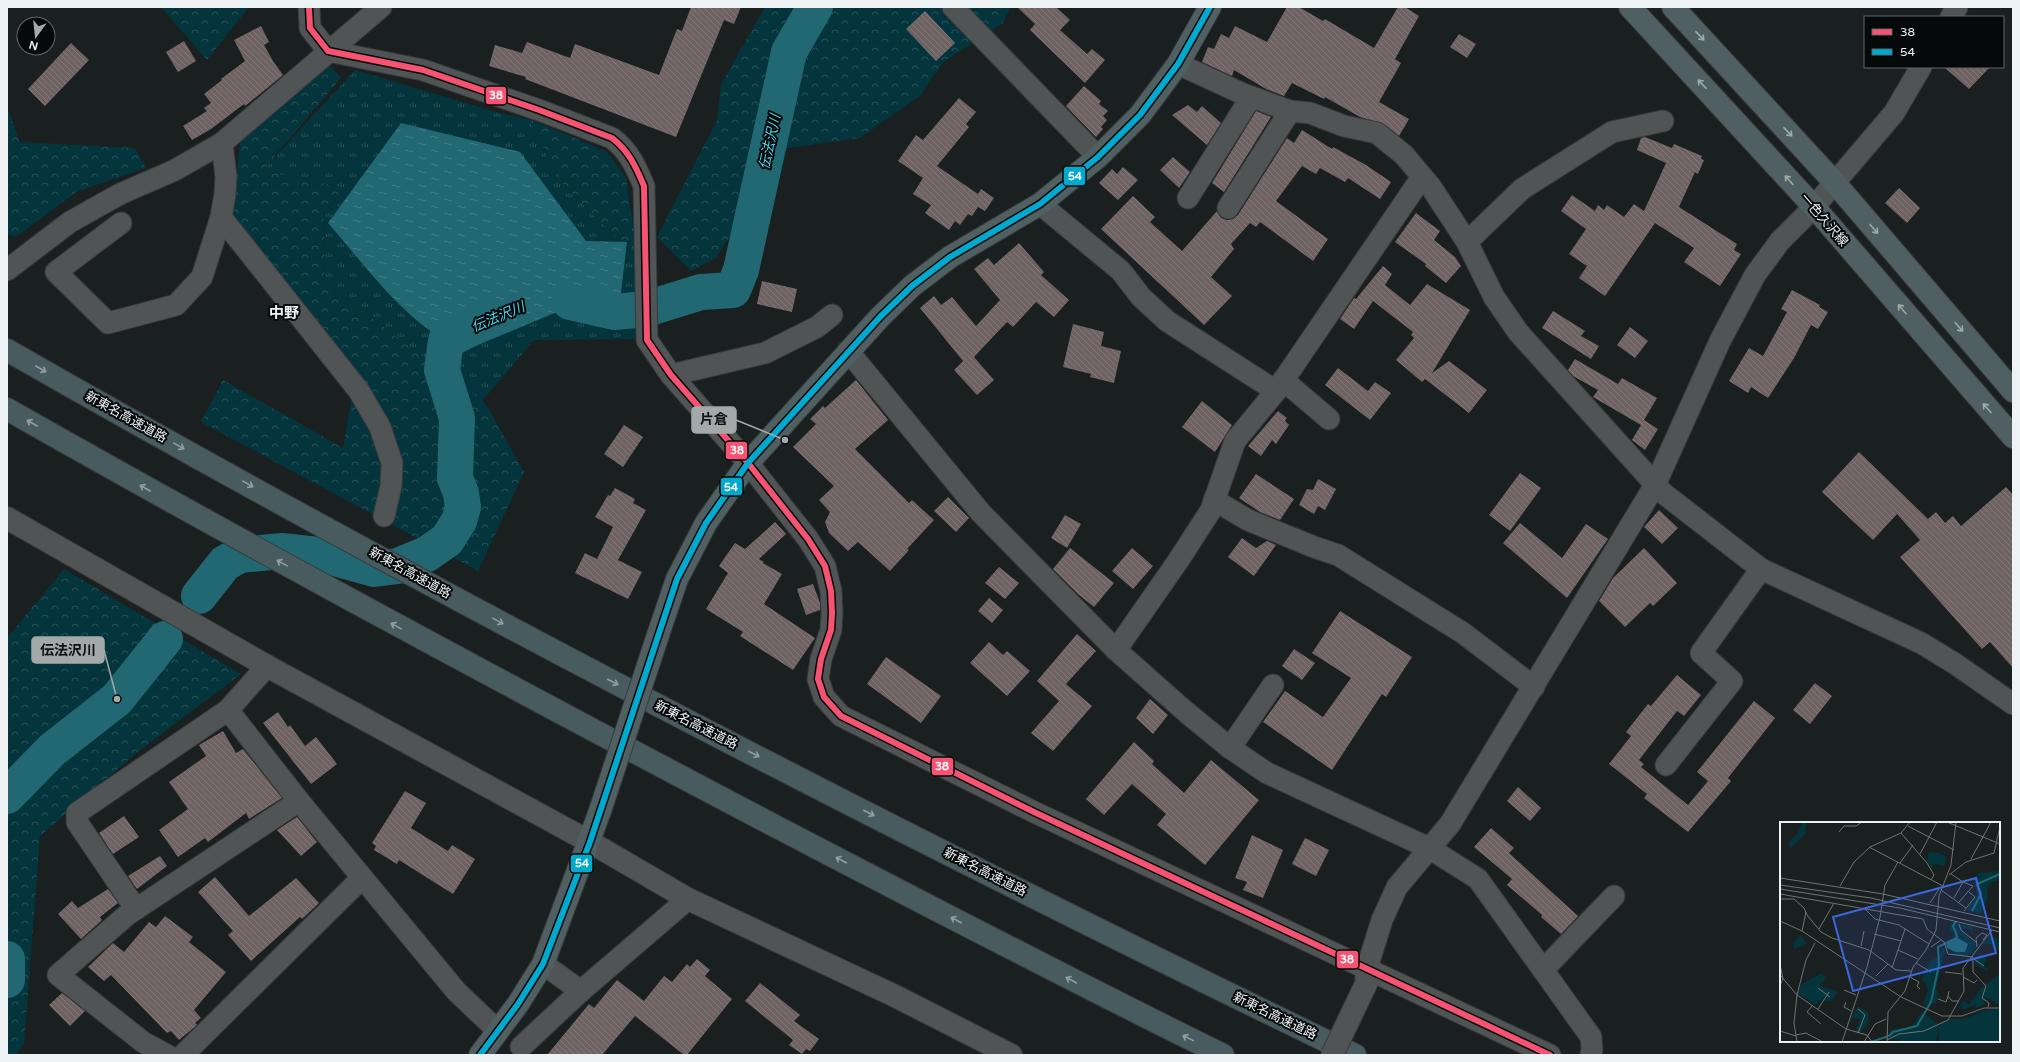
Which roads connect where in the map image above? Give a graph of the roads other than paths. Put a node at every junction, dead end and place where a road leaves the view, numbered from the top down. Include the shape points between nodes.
1 (309, 7) edge
2 (381, 7) edge
3 (953, 7) edge
4 (1210, 7) edge
5 (1630, 7) edge
6 (1673, 7) edge
7 (1956, 7) edge
8 (1952, 16) edge
9 (328, 51) junction
10 (1178, 64) junction
11 (1920, 68) edge
12 (1251, 97) junction
13 (1290, 111) junction
14 (1663, 121) dead end
15 (222, 143) junction
16 (1098, 157) junction
17 (1422, 177) junction
18 (1835, 183) junction
19 (1188, 198) dead end
20 (1040, 204) junction
21 (1814, 207) junction
22 (1228, 208) dead end
23 (221, 217) junction
24 (121, 223) dead end
25 (1467, 242) junction
26 (10, 263) edge
27 (832, 315) dead end
28 (7, 350) edge
29 (848, 351) junction
30 (671, 375) junction
31 (1280, 386) junction
32 (2013, 390) edge
33 (7, 409) edge
34 (1329, 419) dead end
35 (2013, 437) edge
36 (748, 463) junction
37 (1655, 485) junction
38 (1214, 500) junction
39 (384, 516) dead end
40 (7, 518) edge
41 (1762, 569) junction
42 (1116, 650) junction
43 (267, 666) junction
44 (1273, 685) dead end
45 (1534, 687) junction
46 (2013, 704) edge
47 (228, 710) junction
48 (1230, 748) junction
49 (1666, 765) dead end
50 (299, 801) junction
51 (590, 842) junction
52 (1429, 848) junction
53 (362, 878) junction
54 (1614, 896) dead end
55 (688, 899) junction
56 (136, 909) junction
57 (543, 964) junction
58 (1543, 970) junction
59 (1366, 976) junction
60 (581, 991) junction
61 (498, 1031) junction
62 (522, 1047) dead end
63 (167, 1055) edge
64 (183, 1055) edge
65 (480, 1055) edge
66 (1011, 1055) edge
67 (1223, 1055) edge
68 (1332, 1055) edge
69 (1355, 1055) edge
70 (1550, 1055) edge
71 (1591, 1055) edge

1 - 9 street via 310,28
2 - 9 street
3 - 16 street
4 - 10 main road
21 -> 5 main road, 一色久沢線
6 -> 18 main road
7 - 8 street
9 - 15 street
9 - 30 street via 423,70 539,110 612,138 620,145 635,163 644,186 647,340
10 - 12 street
10 - 16 main road via 1140,115
11 - 18 street via 1894,113
12 - 13 street
12 - 19 street
13 - 17 street via 1310,113 1344,126 1377,133 1404,155
13 - 22 street
14 - 25 street via 1612,132 1522,189
15 - 23 street via 226,177
15 - 26 street via 175,170 120,194 70,222
16 - 20 main road
17 - 25 street
17 - 31 street
18 - 21 street
18 -> 32 main road
20 - 29 main road via 950,257 912,286
20 - 31 street via 1121,271 1141,297 1167,321
35 -> 21 main road, 一色久沢線
21 - 37 street via 1780,241 1755,274 1720,341
23 - 24 street via 202,277 176,305 108,323 56,272
23 - 39 street via 359,391 380,427 392,462 391,486
25 - 37 street via 1494,297 1518,332
27 - 30 street via 817,327 765,353
28 -> 69 highway, 新東名高速道路 via 564,657 1102,933
29 - 36 main road
29 - 42 street via 981,513
30 - 36 street
31 - 34 street
31 - 38 street via 1235,441
67 -> 33 highway via 1085,988 431,645
36 - 51 main road, bridge via 706,523 677,579
36 - 59 street via 808,539 825,566 831,591 831,630 821,659 818,679 824,697 841,716
37 - 41 street
37 - 45 street
38 - 42 street via 1211,510 1178,561
38 - 45 street via 1248,520 1338,555 1464,633
40 - 43 street
41 - 46 street via 1922,643
41 - 49 street via 1701,653 1732,681
42 - 48 street
43 - 47 street
43 - 51 street
44 - 48 street
45 - 52 street via 1450,824
47 - 50 street
47 - 56 street via 77,813 77,822
48 - 52 street via 1267,773
50 - 53 street
50 - 56 street
51 - 55 street
51 - 57 main road
52 - 58 street via 1478,879
52 - 59 street via 1397,887 1382,920
53 - 61 street via 456,991
53 - 64 street
54 - 58 street
55 - 60 street
55 - 66 street via 893,995
56 - 63 street via 58,975 143,1042
57 - 60 street
57 - 61 main road
58 - 71 street via 1591,1037
59 - 68 street, bridge
59 - 70 street
60 - 62 street
61 - 65 main road

